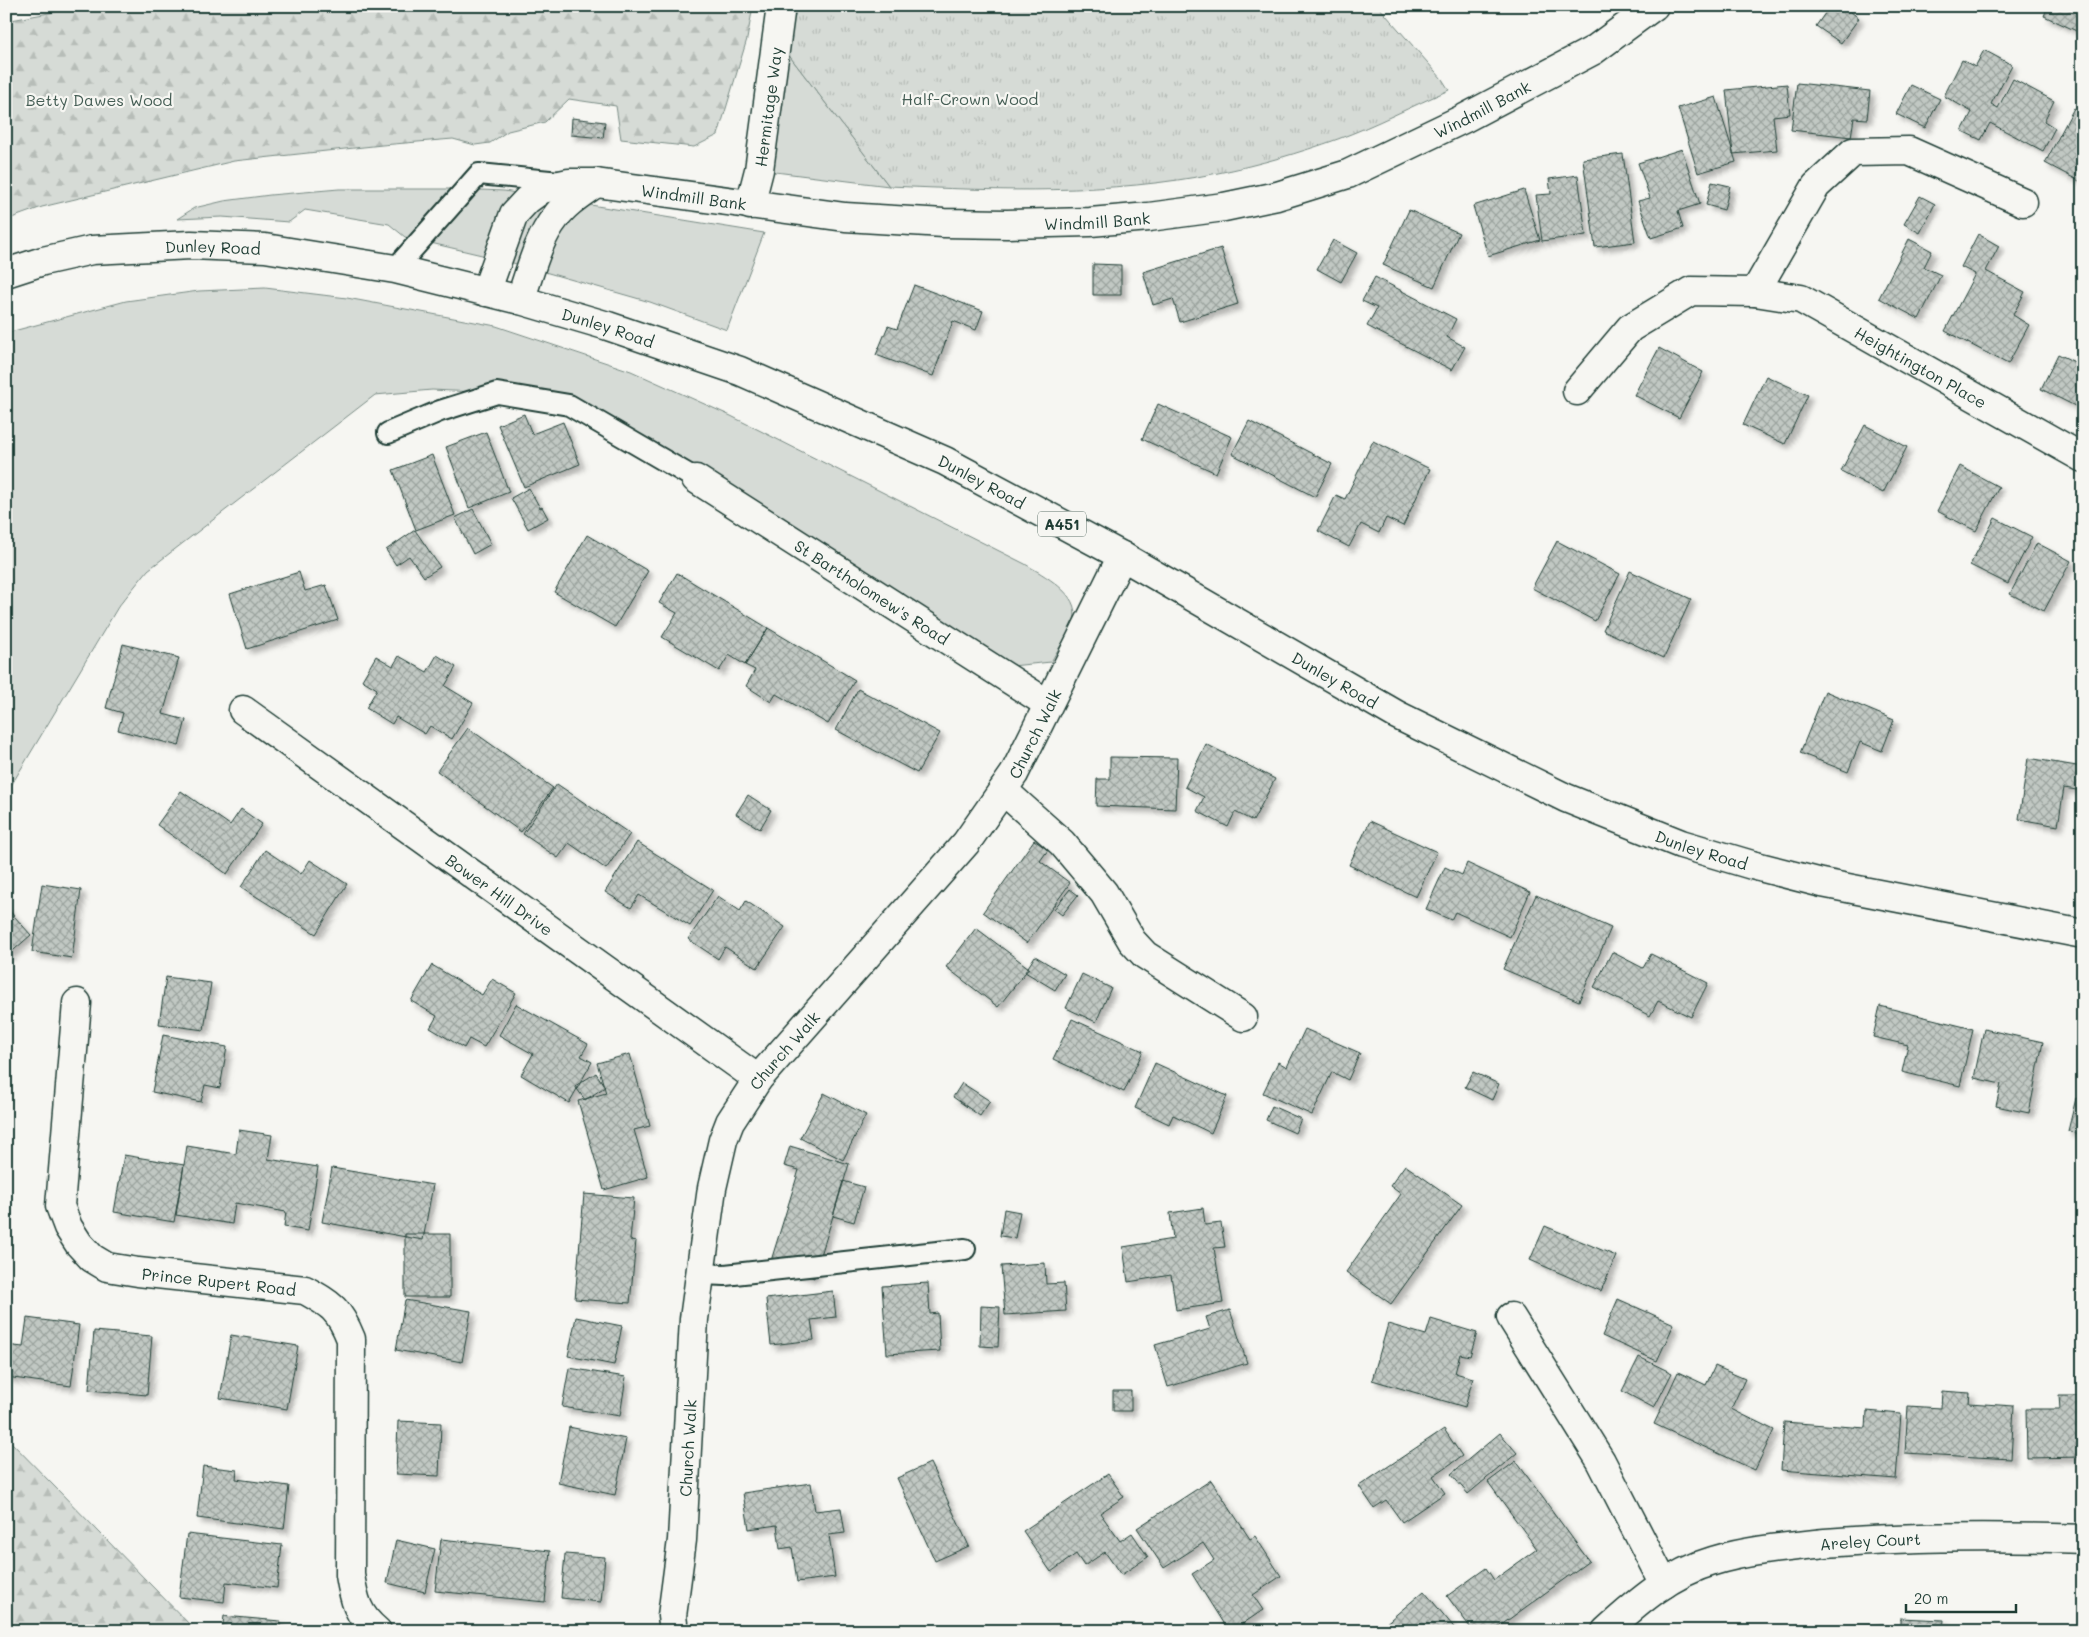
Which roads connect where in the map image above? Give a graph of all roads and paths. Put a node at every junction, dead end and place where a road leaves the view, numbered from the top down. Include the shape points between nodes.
1 (781, 6) edge
2 (1654, 6) edge
3 (569, 183) junction
4 (596, 183) junction
5 (2023, 202) dead end
6 (750, 205) junction
7 (396, 270) junction
8 (6, 273) edge
9 (486, 292) junction
10 (1755, 292) junction
11 (520, 300) junction
12 (1577, 391) dead end
13 (388, 433) dead end
14 (2083, 458) edge
15 (696, 479) joint
16 (1122, 556) junction
17 (1048, 704) junction
18 (243, 710) dead end
19 (1003, 790) junction
20 (2083, 934) edge
21 (77, 1003) dead end
22 (1243, 1017) dead end
23 (758, 1079) junction
24 (965, 1249) dead end
25 (700, 1274) junction
26 (1511, 1317) dead end
27 (2083, 1539) edge
28 (1664, 1584) junction
29 (377, 1631) edge
30 (674, 1631) edge
31 (1606, 1631) edge

1 - 6 street, Hermitage Way via 759,170
2 - 6 street, Windmill Bank via 1594,50 1465,118 1348,174 1277,196 1149,217 1007,224 845,217
3 - 4 street, Windmill Bank
3 - 7 lane via 480,174
3 - 9 street, Windmill Bank via 542,189 514,214
4 - 6 street, Windmill Bank
4 - 11 street via 555,216 545,233
5 - 10 street via 1909,151 1853,152 1816,186
7 - 8 street, Dunley Road / A451 via 265,248 191,245 92,250
7 - 9 street, Dunley Road / A451
9 - 11 street, Dunley Road / A451
10 - 12 street, Heightington Place via 1691,291 1630,328
10 - 14 street, Heightington Place via 1801,299
11 - 16 street, Dunley Road / A451 via 685,352 809,401 945,461
13 - 15 lane via 440,411 497,394 569,405
15 - 17 street, St Bartholomew's Road
16 - 17 street, Church Walk
16 - 20 street, Dunley Road / A451 via 1397,714 1566,798 1681,844 1822,883
17 - 19 street, Church Walk
18 - 23 street, Bower Hill Drive
19 - 22 street via 1062,844 1104,893 1132,941 1145,954
19 - 23 street, Church Walk via 966,843
21 - 29 street, Prince Rupert Road via 60,1206 68,1227 92,1258 107,1267 304,1290 326,1301 342,1317 351,1339 350,1575 355,1605
23 - 25 street, Church Walk via 740,1105 723,1140 712,1188
24 - 25 lane via 725,1275
25 - 30 street, Church Walk via 694,1319 682,1540 672,1616
26 - 28 street via 1601,1461
27 - 28 street, Areley Court via 1986,1536 1853,1541 1774,1548 1713,1561
28 - 31 street, Areley Court

